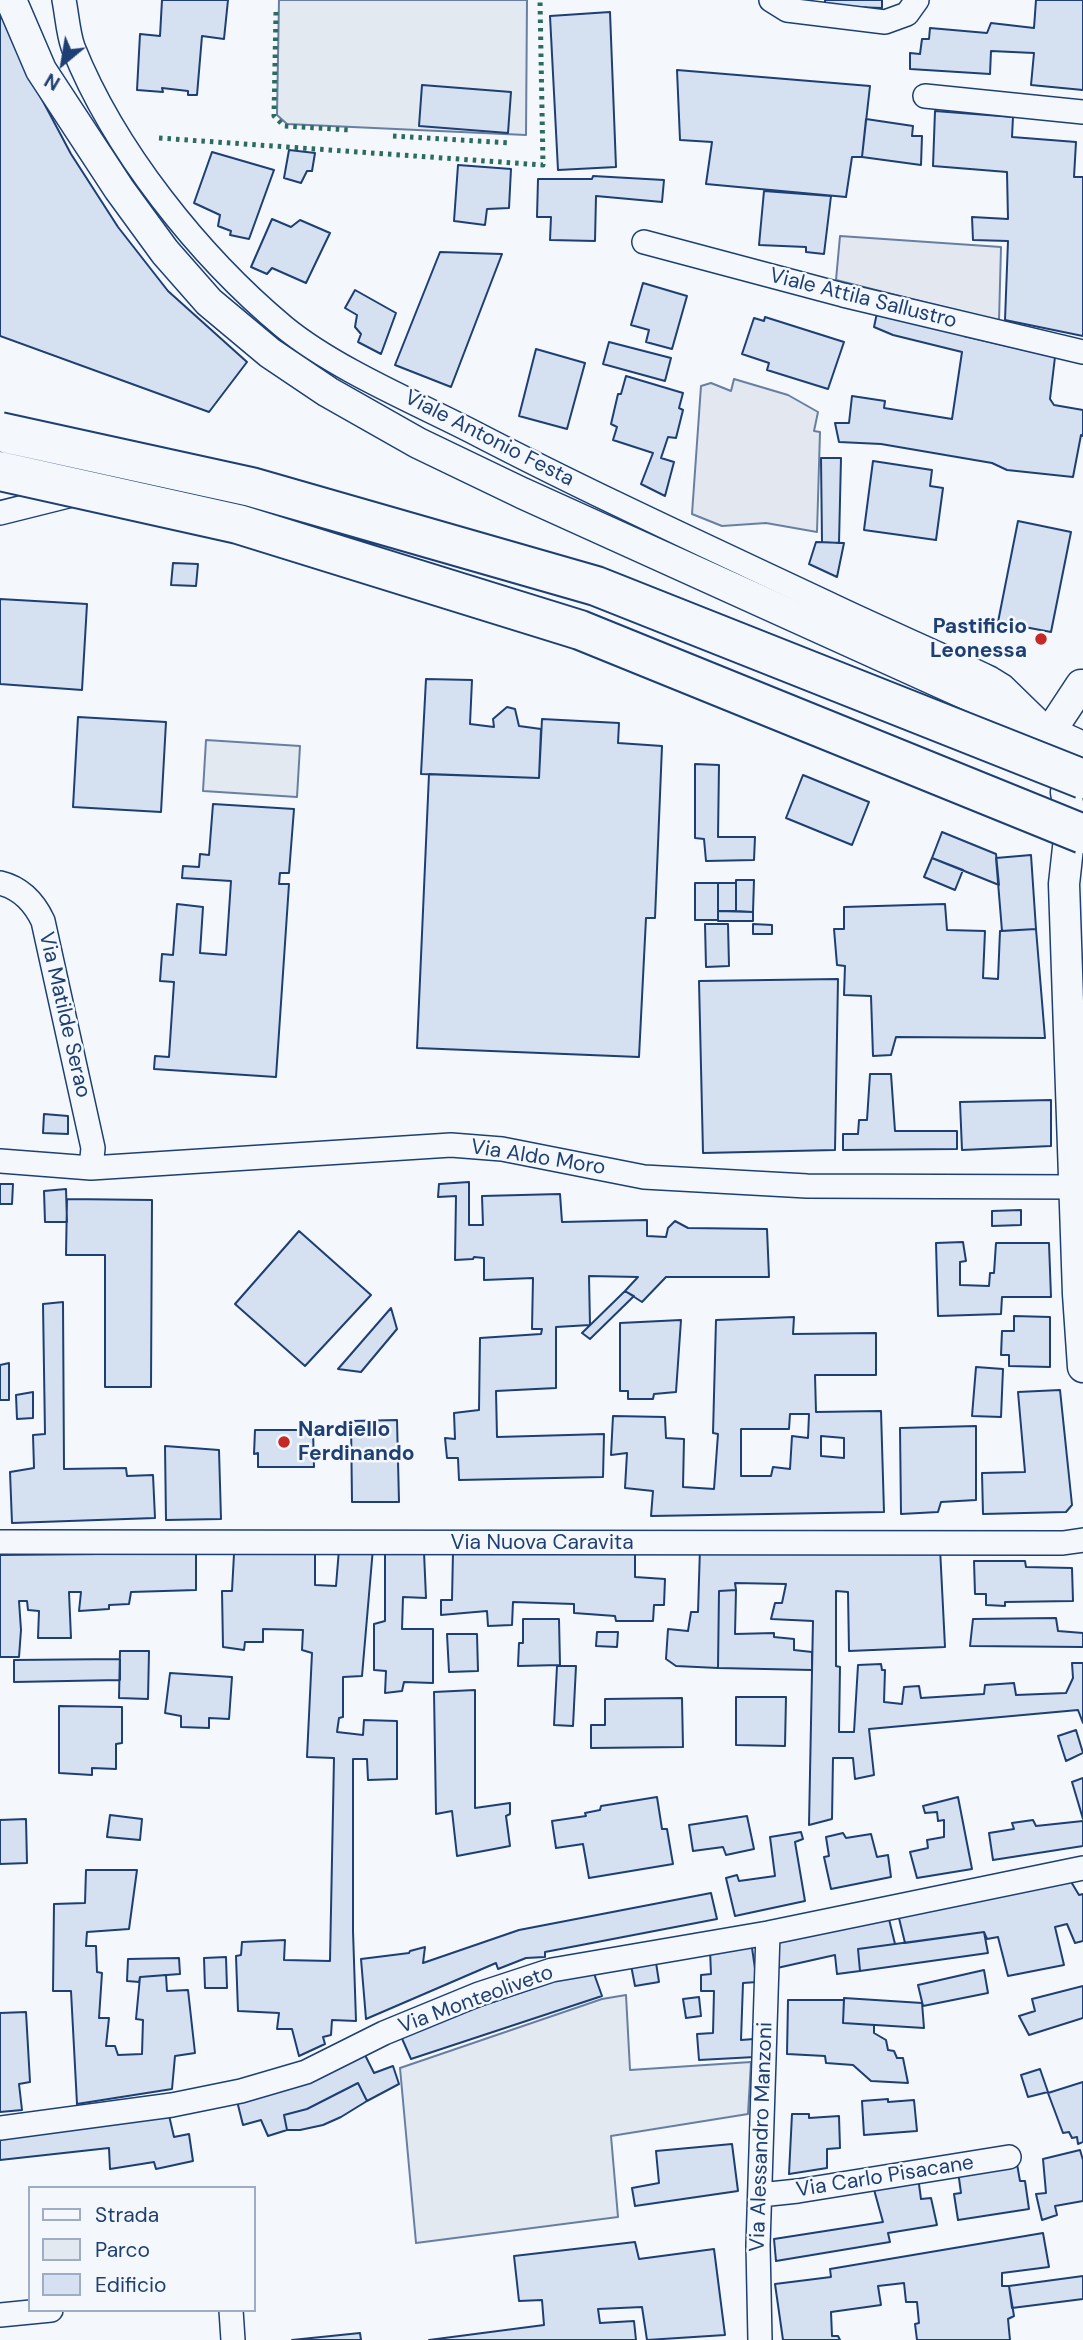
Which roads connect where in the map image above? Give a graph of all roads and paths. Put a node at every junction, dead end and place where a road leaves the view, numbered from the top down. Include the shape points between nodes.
1 (11, 0) edge
2 (32, 0) edge
3 (64, 0) edge
4 (771, 0) edge
5 (917, 0) edge
6 (925, 96) dead end
7 (1083, 112) edge
8 (80, 131) junction
9 (644, 242) dead end
10 (1083, 352) edge
11 (0, 418) edge
12 (0, 432) edge
13 (0, 471) edge
14 (153, 474) junction
15 (0, 513) edge
16 (1082, 676) edge
17 (1083, 718) edge
18 (1050, 732) junction
19 (1083, 747) edge
20 (1078, 805) edge
21 (0, 883) edge
22 (0, 1161) edge
23 (91, 1168) junction
24 (1076, 1187) junction
25 (1083, 1367) edge
26 (1083, 1541) edge
27 (0, 1542) edge
28 (1083, 1868) edge
29 (768, 1933) junction
30 (0, 2128) edge
31 (1009, 2157) dead end
32 (760, 2195) junction
33 (31, 2312) edge
34 (231, 2312) edge
35 (0, 2315) edge
36 (233, 2340) edge
37 (760, 2340) edge

1 - 8 street via 41,70
2 - 8 street
3 - 18 street, Viale Antonio Festa via 72,45 106,114 141,169 187,231 285,328 340,364 494,443 990,678
4 - 5 street via 787,10 885,22 907,14
6 - 7 street
8 - 18 street via 165,252 209,302 270,353 328,392 418,443 522,493
9 - 10 street, Viale Attila Sallustro
11 - 14 street
12 - 20 highway, bridge via 251,487 596,586
13 - 20 highway, bridge via 238,524 580,630
14 - 15 street
14 - 20 street via 246,494 589,600
16 - 17 street
16 - 18 street
18 - 19 street
20 - 24 street via 1064,884
21 - 23 street, Via Matilde Serao via 24,894 43,920 93,1148
22 - 23 street, Via Aldo Moro
23 - 24 street, Via Aldo Moro via 451,1145 502,1149 644,1177 807,1186
24 - 25 street
26 - 27 street, Via Nuova Caravita
28 - 29 street, Via Monteoliveto
29 - 30 street, Via Monteoliveto via 552,1970 384,2033 306,2072 241,2091
29 - 32 street, Via Alessandro Manzoni
31 - 32 street, Via Carlo Pisacane
32 - 37 street, Via Alessandro Manzoni
33 - 35 street
34 - 36 street

